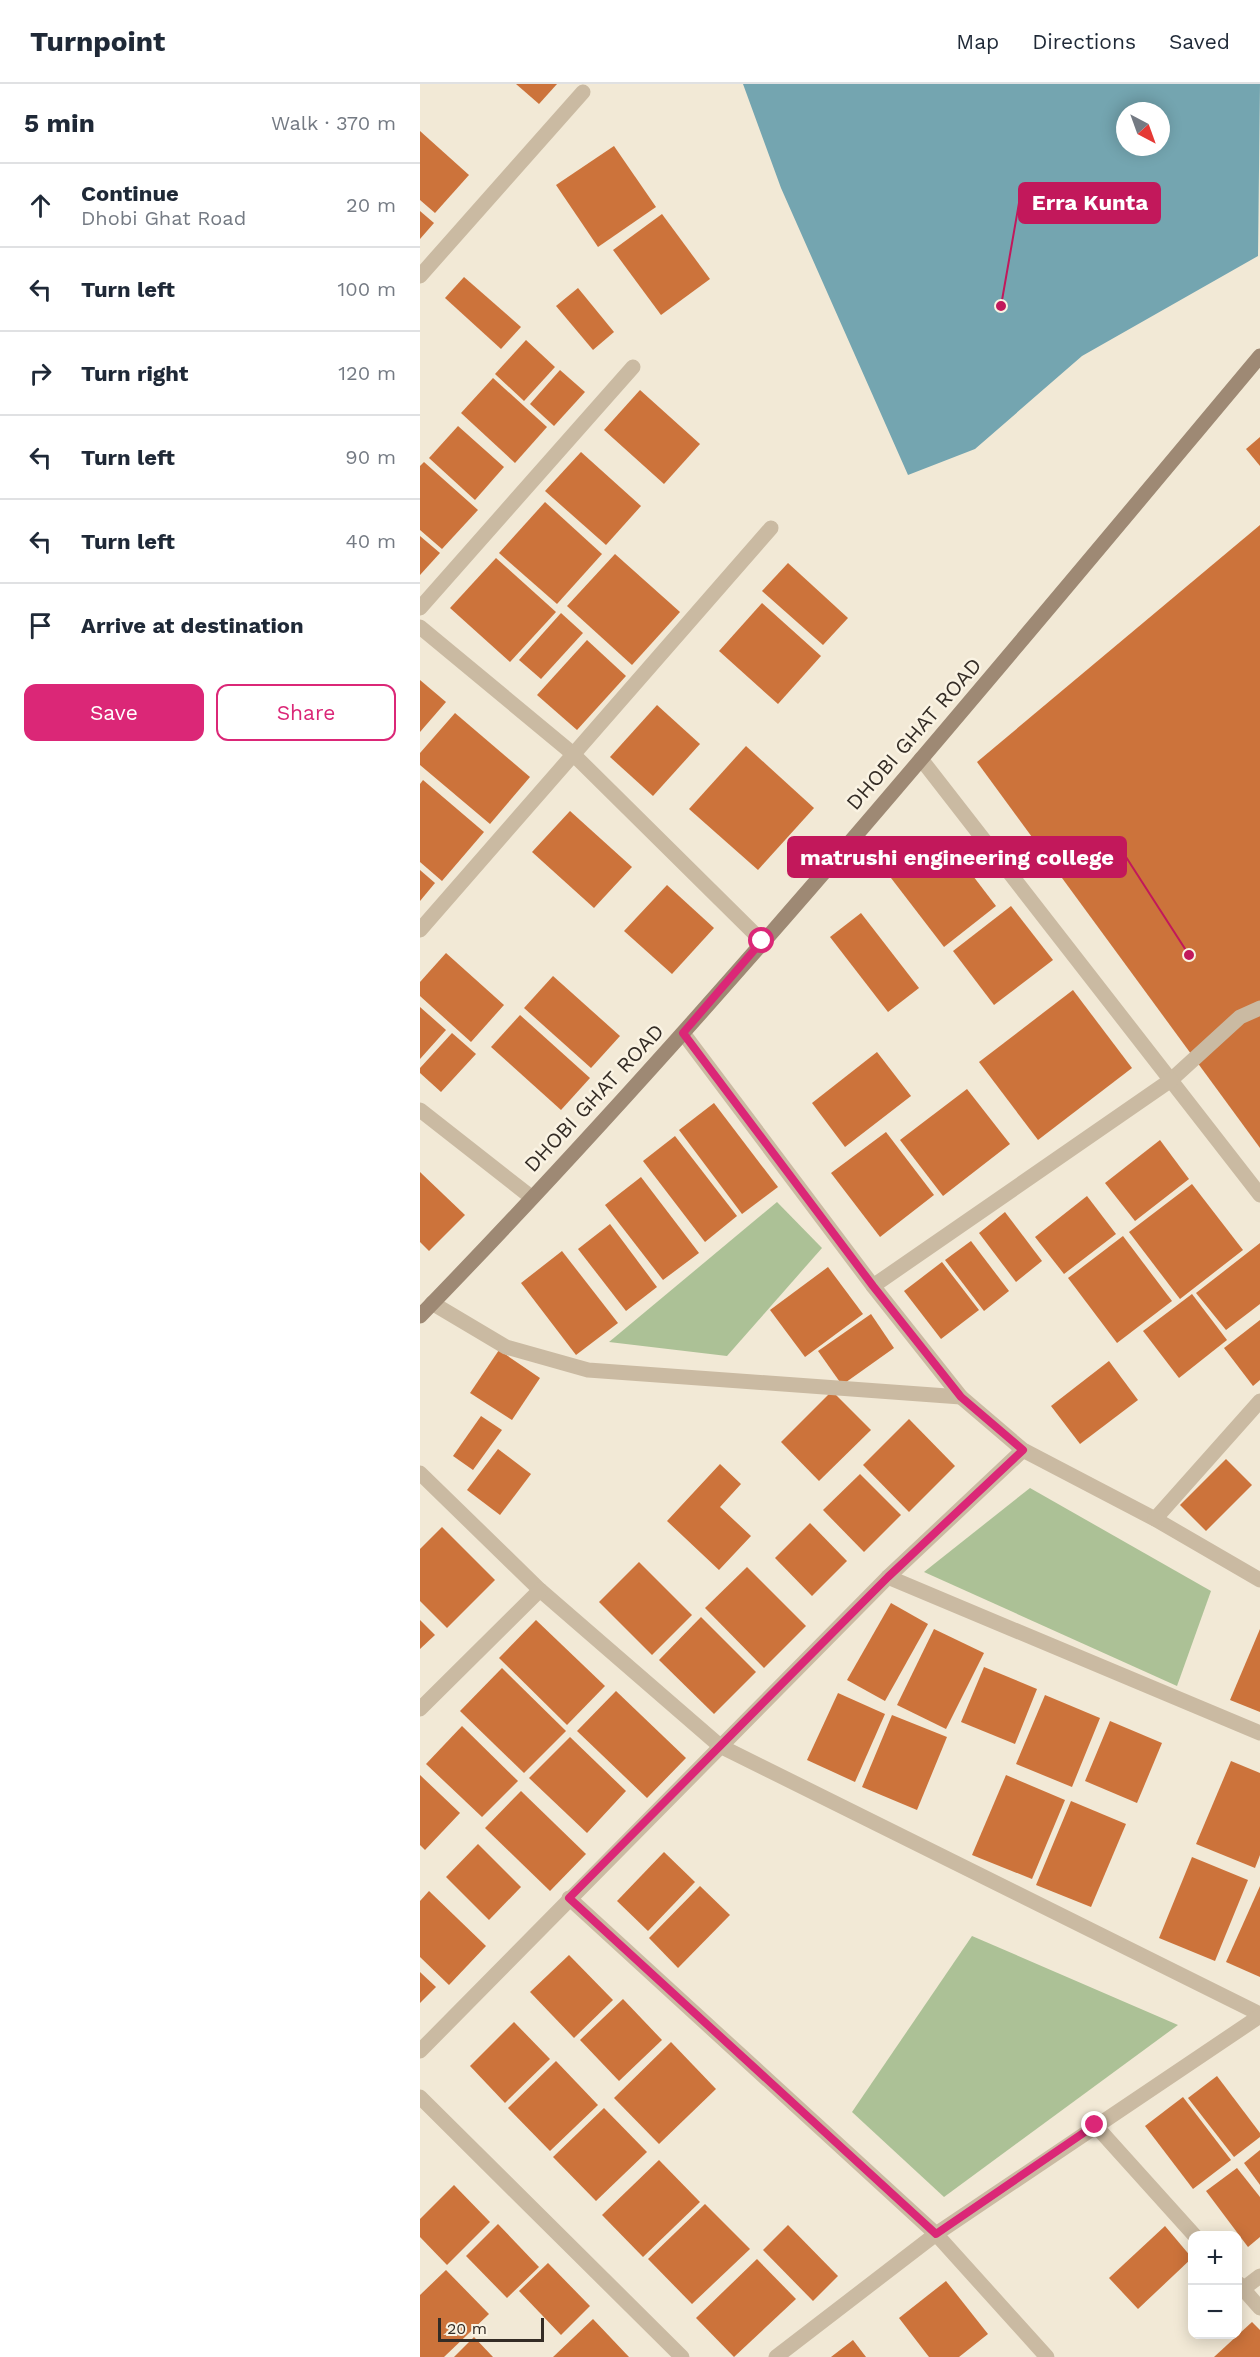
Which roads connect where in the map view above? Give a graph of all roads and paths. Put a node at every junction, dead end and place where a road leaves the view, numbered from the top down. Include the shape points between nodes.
1 (582, 92) dead end
2 (420, 276) edge
3 (1260, 356) edge
4 (633, 367) dead end
5 (771, 528) dead end
6 (420, 608) edge
7 (420, 627) edge
8 (572, 753) junction
9 (921, 759) junction
10 (420, 930) edge
11 (762, 941) junction
12 (1260, 1008) edge
13 (683, 1033) junction
14 (1171, 1080) junction
15 (420, 1110) edge
16 (1260, 1195) edge
17 (531, 1197) junction
18 (873, 1286) junction
19 (432, 1303) junction
20 (420, 1316) edge
21 (961, 1397) junction
22 (1260, 1401) edge
23 (1023, 1450) junction
24 (420, 1473) edge
25 (1155, 1519) junction
26 (888, 1577) junction
27 (1260, 1580) edge
28 (540, 1590) junction
29 (420, 1709) edge
30 (1260, 1733) edge
31 (720, 1746) junction
32 (569, 1898) junction
33 (1260, 2015) edge
34 (420, 2051) edge
35 (420, 2097) edge
36 (1095, 2125) junction
37 (1191, 2231) edge
38 (936, 2234) junction
39 (1260, 2276) edge
40 (1242, 2285) edge
41 (1242, 2288) edge
42 (1260, 2308) edge
43 (682, 2357) edge
44 (776, 2357) edge
45 (1047, 2357) edge

1 - 2 street
3 - 9 main road, DHOBI GHAT ROAD
4 - 6 street
5 - 8 street
7 - 8 street
8 - 10 street
8 - 11 street
9 - 11 main road, DHOBI GHAT ROAD
9 - 14 street
11 - 13 main road, DHOBI GHAT ROAD
12 - 14 street via 1240,1017
13 - 17 main road, DHOBI GHAT ROAD
13 - 18 street
14 - 16 street
14 - 18 street
15 - 17 street
17 - 19 main road, DHOBI GHAT ROAD
18 - 21 street
19 - 20 main road, DHOBI GHAT ROAD
19 - 21 street via 506,1347 588,1370
21 - 23 street
22 - 25 street
23 - 25 street
23 - 26 street
24 - 28 street
25 - 27 street
26 - 30 street
26 - 31 street
28 - 29 street
28 - 31 street
31 - 32 street
31 - 33 street
32 - 34 street
32 - 38 street
33 - 36 street
35 - 43 street
36 - 37 street
36 - 38 street
38 - 44 street
38 - 45 street
39 - 40 street
41 - 42 street

